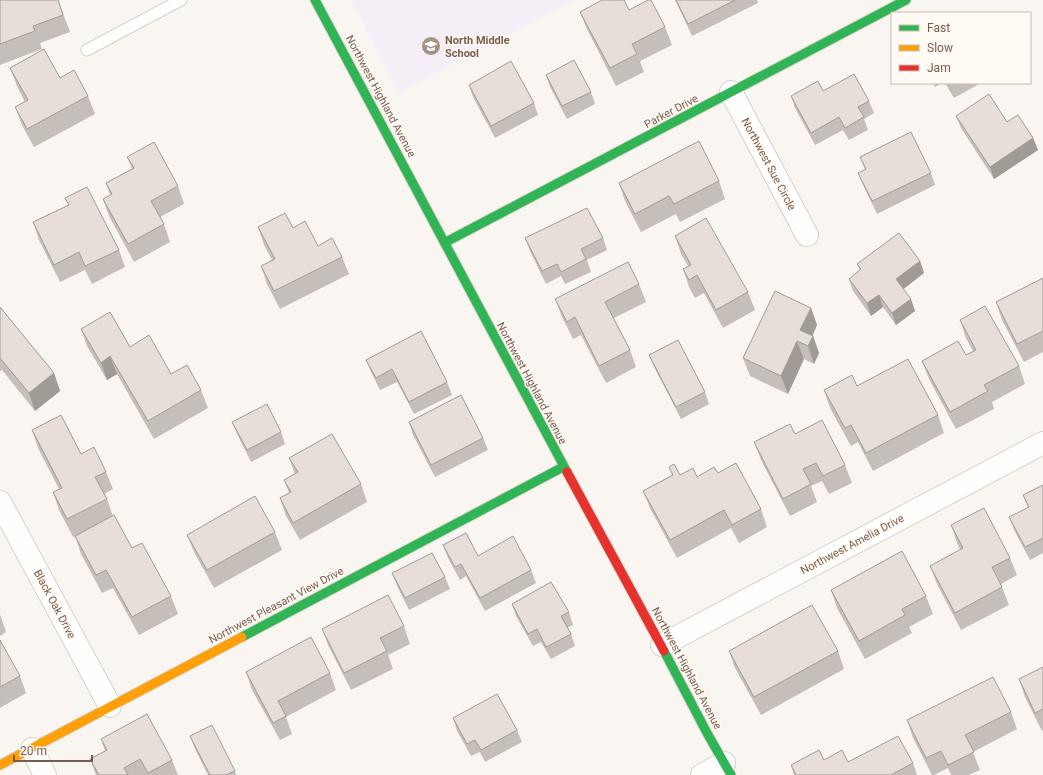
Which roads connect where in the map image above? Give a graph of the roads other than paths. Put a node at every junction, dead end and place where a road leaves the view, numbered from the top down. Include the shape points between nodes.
1 (181, 0) edge
2 (315, 0) edge
3 (906, 0) edge
4 (87, 50) dead end
5 (732, 92) junction
6 (806, 235) dead end
7 (446, 242) junction
8 (1043, 443) edge
9 (563, 468) junction
10 (0, 502) edge
11 (662, 645) junction
12 (110, 706) junction
13 (32, 749) junction
14 (0, 765) edge
15 (728, 769) edge
16 (45, 775) edge
17 (702, 775) edge

1 - 4 lane
2 - 7 street, Northwest Highland Avenue
3 - 5 street, Parker Drive
5 - 6 street, Northwest Sue Circle
5 - 7 street, Parker Drive
7 - 9 street, Northwest Highland Avenue
8 - 11 street, Northwest Amelia Drive
9 - 11 street, Northwest Highland Avenue
9 - 12 street, Northwest Pleasant View Drive
10 - 12 street, Black Oak Drive
11 - 15 street, Northwest Highland Avenue
12 - 13 street, Northwest Pleasant View Drive
13 - 14 street, Northwest Pleasant View Drive
13 - 16 street
15 - 17 street

